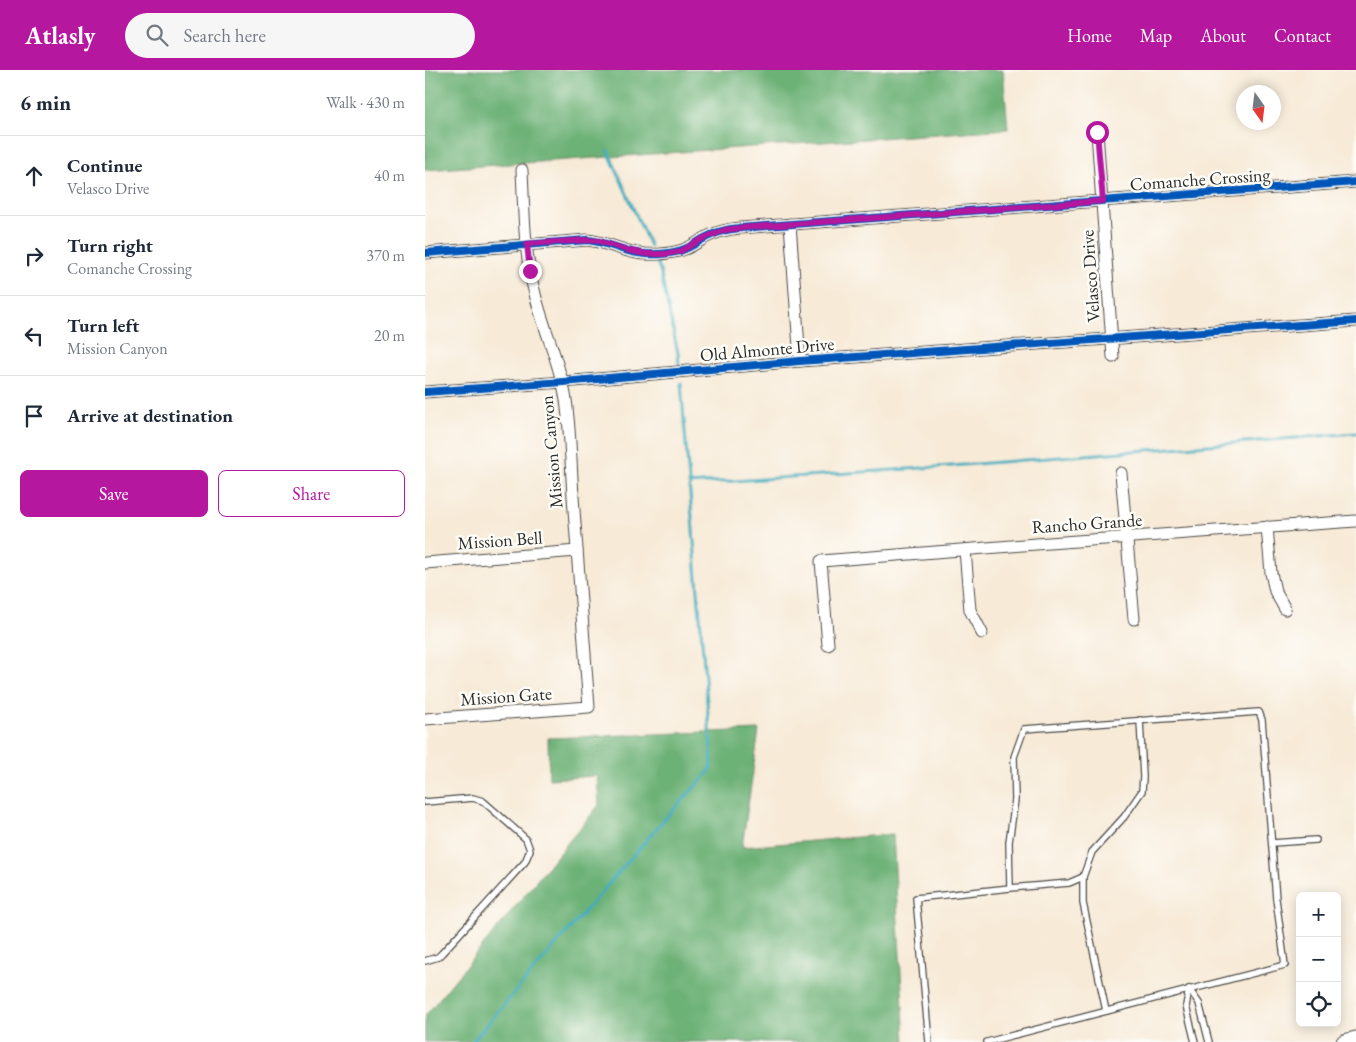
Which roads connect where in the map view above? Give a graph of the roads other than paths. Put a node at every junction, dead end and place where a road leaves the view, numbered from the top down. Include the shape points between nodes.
1 (1097, 132) dead end
2 (521, 170) dead end
3 (1356, 182) edge
4 (1103, 201) junction
5 (790, 224) junction
6 (527, 244) junction
7 (425, 253) edge
8 (1356, 321) edge
9 (1112, 338) junction
10 (1113, 357) dead end
11 (800, 361) junction
12 (563, 382) junction
13 (425, 392) edge
14 (1121, 473) dead end
15 (1356, 521) edge
16 (1267, 527) junction
17 (1127, 537) junction
18 (965, 550) junction
19 (577, 551) junction
20 (425, 563) edge
21 (1285, 609) dead end
22 (1134, 619) dead end
23 (982, 633) dead end
24 (828, 645) dead end
25 (589, 707) joint
26 (425, 719) edge
27 (1140, 720) junction
28 (425, 802) edge
29 (1316, 840) dead end
30 (1272, 843) junction
31 (1083, 877) junction
32 (1010, 888) junction
33 (425, 961) edge
34 (1189, 989) junction
35 (1106, 1011) junction
36 (1356, 1039) edge
37 (929, 1042) edge
38 (987, 1042) edge
39 (1195, 1042) edge
40 (1209, 1042) edge
41 (1344, 1042) edge

1 - 4 street, Velasco Drive
2 - 6 street, Mission Canyon
3 - 4 street, Comanche Crossing
4 - 5 street, Comanche Crossing
4 - 9 street, Velasco Drive
5 - 6 street, Comanche Crossing via 725,230 681,251 665,254 630,251 587,240
5 - 11 street
6 - 7 street, Comanche Crossing
6 - 12 street, Mission Canyon via 534,294
8 - 9 street, Old Almonte Drive
9 - 10 street, Velasco Drive
9 - 11 street, Old Almonte Drive
11 - 12 street, Old Almonte Drive
12 - 13 street, Old Almonte Drive
12 - 19 street, Mission Canyon
14 - 17 street
15 - 16 street, Rancho Grande
16 - 17 street, Rancho Grande
16 - 21 street via 1271,574 1275,592
17 - 18 street, Rancho Grande
17 - 22 street
18 - 23 street via 971,610
18 - 24 street, Rancho Grande via 821,560
19 - 20 street, Mission Bell
19 - 25 street, Mission Canyon
25 - 26 street, Mission Gate
27 - 30 lane via 1259,712
27 - 31 lane via 1142,792 1092,852
27 - 32 lane via 1024,729 1014,757
28 - 33 lane via 473,798 483,801 526,839 530,850 525,862 443,953
29 - 30 lane
30 - 34 lane via 1285,965
31 - 32 lane via 1069,883
31 - 35 lane via 1083,903
32 - 37 lane via 916,898
34 - 35 lane
34 - 39 lane via 1186,1006
34 - 40 lane via 1199,1002
35 - 38 lane
36 - 41 main road

